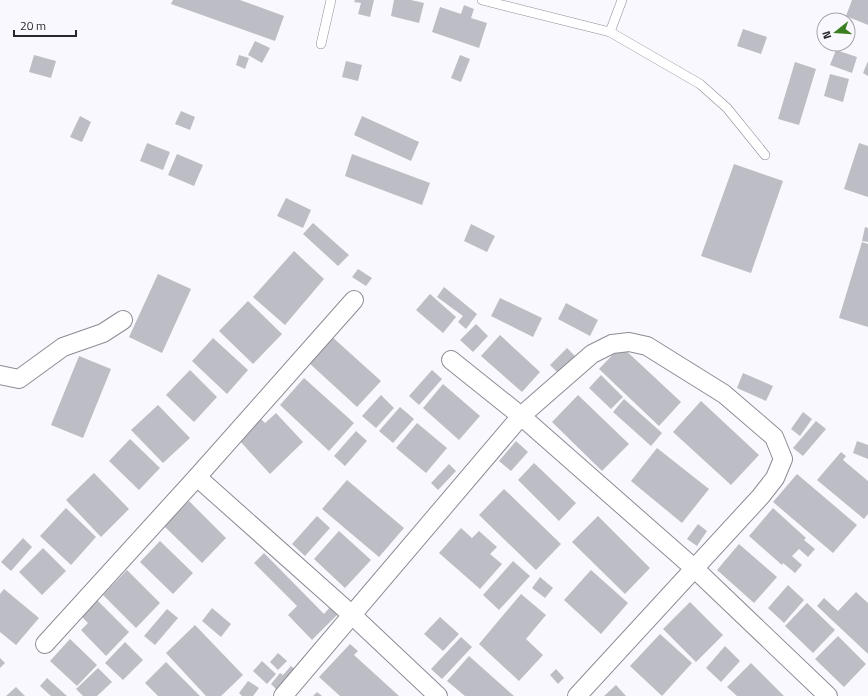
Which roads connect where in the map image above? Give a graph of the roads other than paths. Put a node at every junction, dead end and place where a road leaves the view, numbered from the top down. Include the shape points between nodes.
1 (331, 0) edge
2 (482, 0) edge
3 (622, 0) edge
4 (610, 32) junction
5 (321, 44) dead end
6 (765, 155) dead end
7 (354, 300) dead end
8 (123, 320) dead end
9 (451, 360) dead end
10 (0, 375) edge
11 (521, 416) junction
12 (197, 477) junction
13 (695, 569) junction
14 (352, 615) junction
15 (45, 644) dead end
16 (283, 696) edge
17 (438, 696) edge
18 (577, 696) edge
19 (828, 696) edge

1 - 5 lane
2 - 4 lane
3 - 4 lane
4 - 6 lane via 700,84 726,108
7 - 12 street
8 - 10 street via 103,333 62,347 19,379
9 - 11 street
11 - 13 street
11 - 13 street via 592,354 612,344 629,342 647,346 724,394 774,437 783,459 775,478
11 - 14 street
12 - 14 street
12 - 15 street
13 - 18 street
13 - 19 street
14 - 16 street
14 - 17 street

